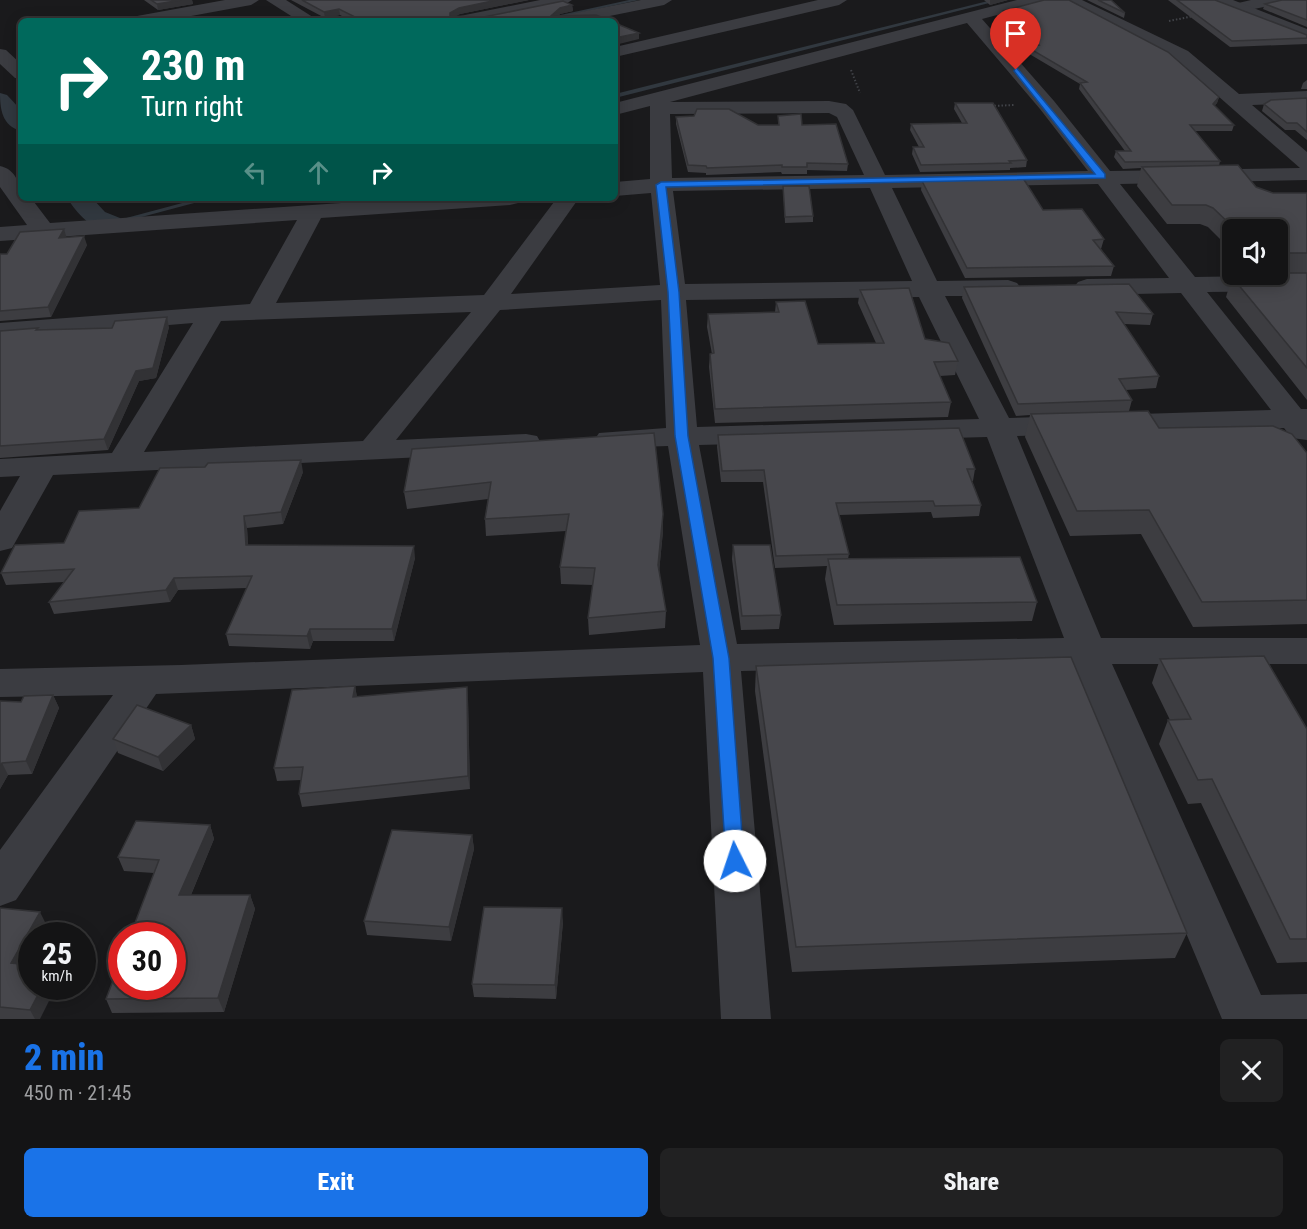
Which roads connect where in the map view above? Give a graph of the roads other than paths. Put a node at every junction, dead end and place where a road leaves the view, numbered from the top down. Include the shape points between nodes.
1 (252, 0) edge
2 (274, 0) edge
3 (564, 0) edge
4 (664, 0) edge
5 (753, 0) edge
6 (839, 0) edge
7 (1036, 0) edge
8 (1070, 0) edge
9 (1219, 0) edge
10 (1276, 0) edge
11 (1240, 7) junction
12 (785, 12) junction
13 (970, 16) junction
14 (153, 18) edge
15 (307, 18) edge
16 (475, 18) edge
17 (576, 18) edge
18 (1307, 34) edge
19 (4, 48) edge
20 (618, 51) edge
21 (18, 69) edge
22 (1307, 98) edge
23 (1234, 99) junction
24 (659, 103) junction
25 (618, 109) edge
26 (1307, 163) edge
27 (0, 172) edge
28 (1307, 174) edge
29 (1102, 176) junction
30 (878, 182) junction
31 (661, 185) junction
32 (618, 189) edge
33 (18, 196) edge
34 (21, 201) edge
35 (256, 201) edge
36 (473, 201) edge
37 (566, 201) edge
38 (312, 214) junction
39 (172, 223) junction
40 (42, 229) junction
41 (0, 234) edge
42 (1307, 283) edge
43 (1186, 285) junction
44 (928, 289) junction
45 (673, 292) junction
46 (492, 303) junction
47 (258, 312) junction
48 (212, 313) junction
49 (0, 331) edge
50 (1302, 425) edge
51 (998, 426) junction
52 (682, 436) junction
53 (587, 440) edge
54 (551, 442) edge
55 (373, 449) junction
56 (123, 461) junction
57 (44, 465) junction
58 (0, 468) edge
59 (0, 540) edge
60 (1087, 650) junction
61 (1307, 651) edge
62 (721, 658) junction
63 (144, 682) junction
64 (0, 683) edge
65 (0, 886) edge
66 (1307, 1017) edge
67 (746, 1019) edge
68 (1248, 1019) edge

1 - 14 street
2 - 15 street
3 - 16 street
4 - 17 street
5 - 12 street
6 - 12 street
7 - 13 street
8 - 23 street via 1182,55
9 - 11 street
10 - 11 street
11 - 18 street
12 - 20 street
13 - 24 street
13 - 29 street
19 - 21 street
22 - 23 street
23 - 26 street
24 - 25 street
24 - 30 street via 839,108 846,114
24 - 31 street
27 - 33 street
28 - 29 street
29 - 30 street
29 - 43 street
30 - 31 street
30 - 44 street
31 - 32 street
31 - 45 street
34 - 40 street
35 - 39 street
36 - 38 street
37 - 46 street
38 - 39 street
38 - 47 street
39 - 40 street
40 - 41 street
42 - 43 street
43 - 44 street
43 - 50 street
44 - 45 street
44 - 51 street
45 - 46 street
45 - 52 street
46 - 47 street
46 - 55 street
47 - 48 street
48 - 49 street
48 - 56 street
50 - 51 street
51 - 52 street
51 - 60 street
52 - 53 street
52 - 62 street
54 - 55 street
55 - 56 street
56 - 57 street
57 - 58 street
57 - 59 street
60 - 61 street
60 - 62 street
60 - 68 street
62 - 63 street
62 - 67 street
63 - 64 street
63 - 65 street
66 - 68 street

